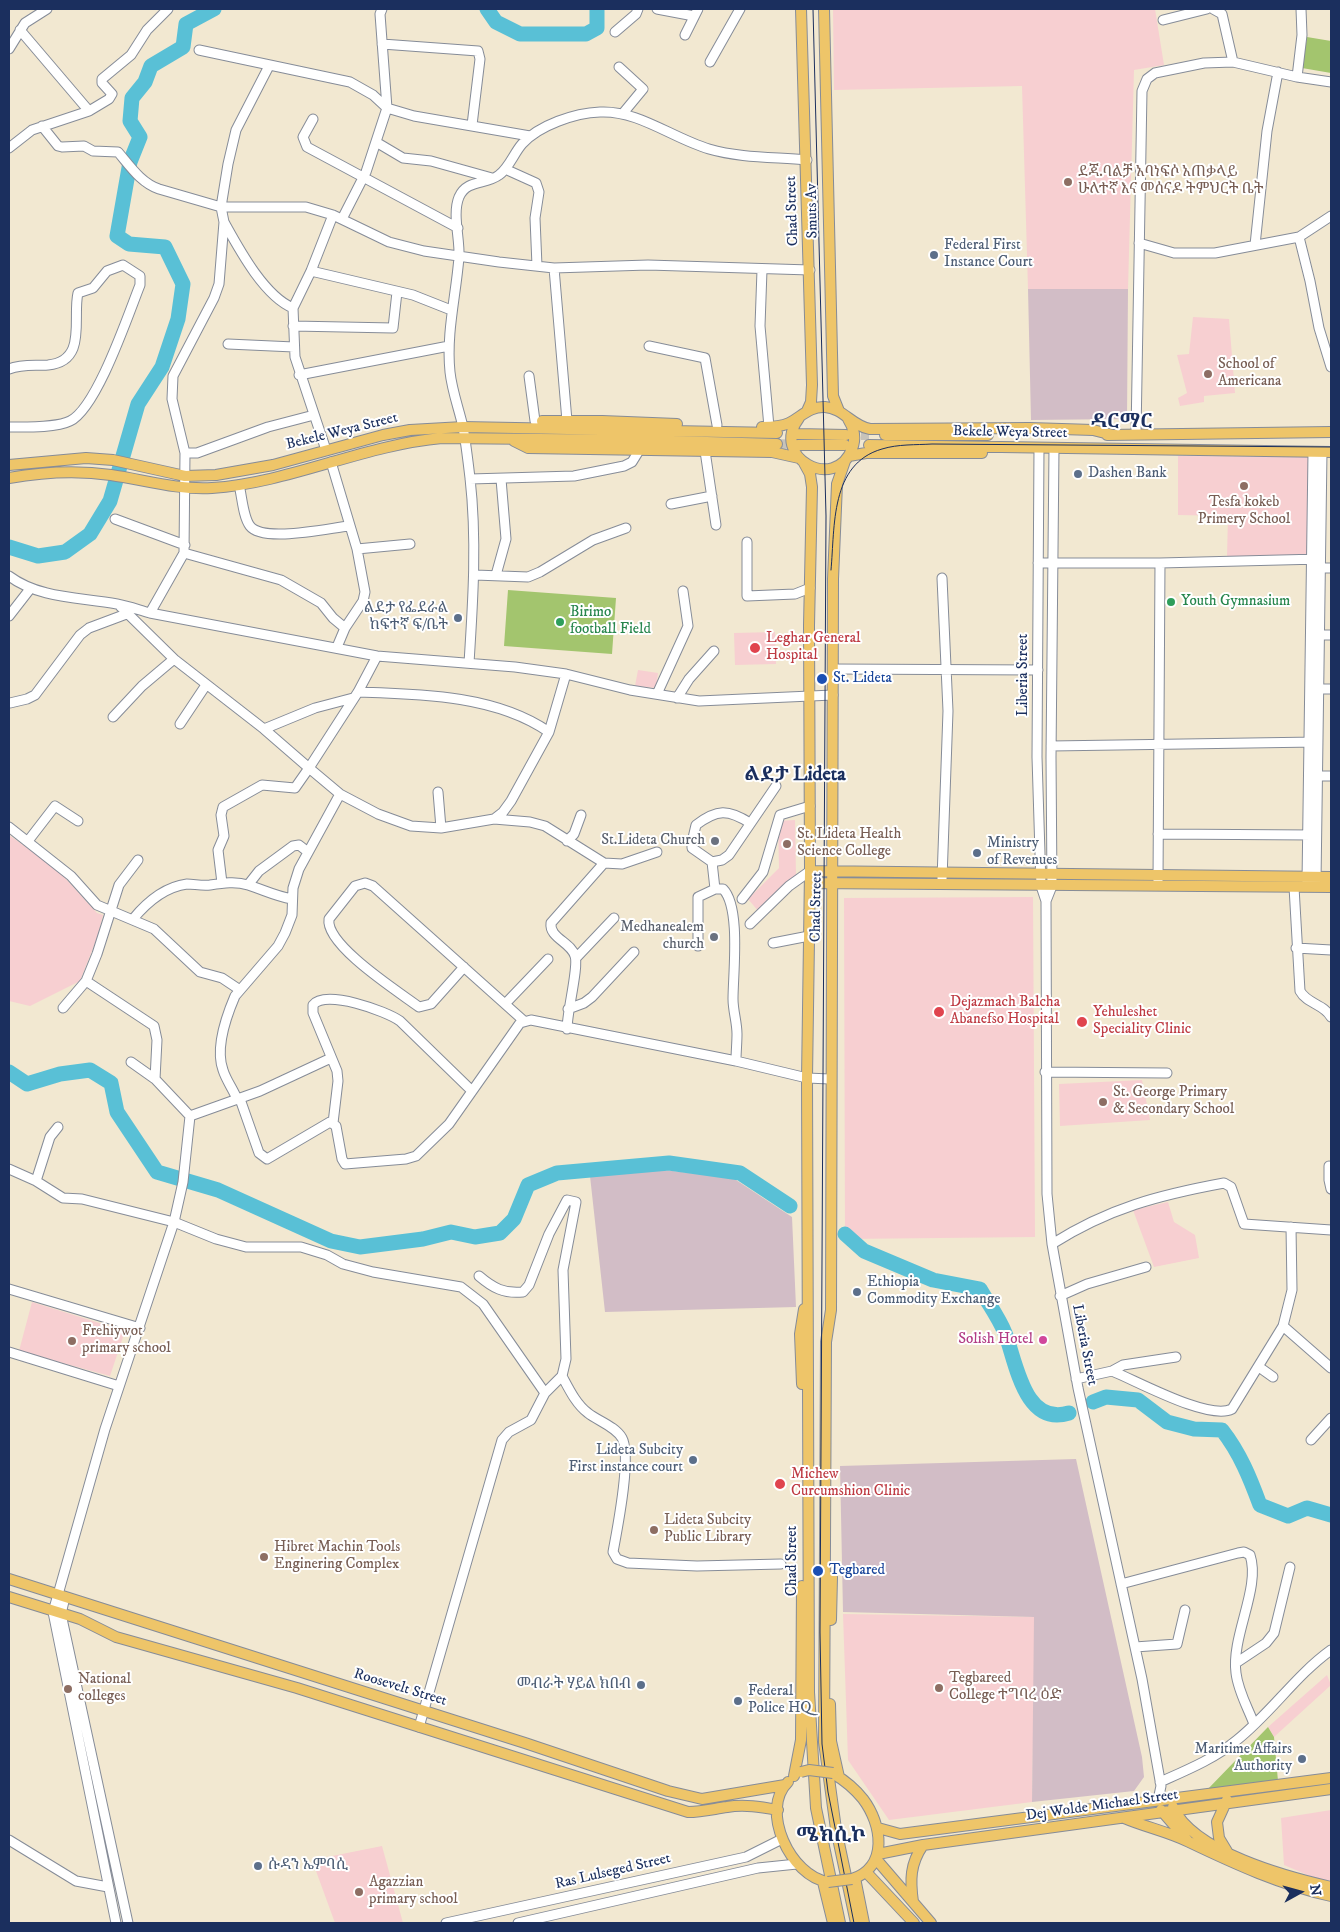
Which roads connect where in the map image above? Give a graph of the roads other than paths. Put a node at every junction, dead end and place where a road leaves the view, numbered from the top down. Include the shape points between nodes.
1 (33, 9) edge
2 (46, 9) edge
3 (168, 9) edge
4 (382, 9) edge
5 (638, 9) edge
6 (657, 9) edge
7 (740, 9) edge
8 (801, 9) edge
9 (824, 9) edge
10 (1207, 9) edge
11 (1213, 9) edge
12 (1301, 9) edge
13 (696, 12) edge
14 (1164, 20) dead end
15 (23, 27) junction
16 (616, 32) dead end
17 (685, 35) dead end
18 (382, 44) junction
19 (9, 49) edge
20 (199, 50) dead end
21 (710, 62) dead end
22 (1233, 62) junction
23 (269, 66) junction
24 (619, 66) dead end
25 (1278, 72) junction
26 (1297, 77) junction
27 (1331, 82) edge
28 (387, 108) junction
29 (89, 111) junction
30 (624, 112) junction
31 (313, 119) dead end
32 (472, 125) junction
33 (42, 126) junction
34 (530, 136) junction
35 (376, 142) junction
36 (9, 148) edge
37 (807, 160) junction
38 (505, 169) junction
39 (363, 178) junction
40 (492, 178) junction
41 (221, 207) junction
42 (1331, 216) edge
43 (337, 217) junction
44 (224, 222) junction
45 (458, 228) junction
46 (1298, 237) junction
47 (1139, 243) junction
48 (1255, 245) junction
49 (459, 256) junction
50 (537, 266) junction
51 (554, 268) junction
52 (762, 270) junction
53 (810, 270) junction
54 (312, 271) junction
55 (397, 292) junction
56 (293, 308) junction
57 (451, 310) junction
58 (293, 326) junction
59 (228, 344) dead end
60 (449, 346) junction
61 (649, 346) dead end
62 (294, 347) junction
63 (1331, 362) edge
64 (9, 369) edge
65 (299, 376) junction
66 (529, 376) dead end
67 (839, 411) junction
68 (804, 413) junction
69 (314, 415) junction
70 (847, 418) junction
71 (535, 421) junction
72 (568, 421) junction
73 (512, 426) junction
74 (717, 426) junction
75 (9, 427) edge
76 (462, 427) junction
77 (1331, 432) edge
78 (1113, 434) junction
79 (1136, 434) junction
80 (774, 435) junction
81 (464, 439) junction
82 (798, 439) tunnel mouth
83 (514, 440) junction
84 (845, 440) tunnel mouth
85 (1028, 448) junction
86 (1039, 448) junction
87 (1054, 448) junction
88 (640, 449) junction
89 (326, 450) junction
90 (706, 450) junction
91 (1322, 452) edge
92 (185, 453) junction
93 (847, 458) junction
94 (802, 460) junction
95 (330, 462) junction
96 (9, 466) edge
97 (185, 476) junction
98 (9, 478) edge
99 (470, 479) junction
100 (501, 479) junction
101 (239, 485) junction
102 (184, 488) junction
103 (712, 496) junction
104 (671, 504) dead end
105 (115, 519) dead end
106 (716, 525) dead end
107 (349, 526) junction
108 (626, 528) dead end
109 (748, 542) dead end
110 (410, 544) dead end
111 (185, 549) junction
112 (357, 549) junction
113 (1317, 562) junction
114 (1038, 563) junction
115 (1052, 563) junction
116 (1160, 563) junction
117 (1331, 568) edge
118 (475, 574) junction
119 (9, 576) edge
120 (496, 576) junction
121 (942, 578) dead end
122 (810, 588) junction
123 (30, 589) junction
124 (683, 591) dead end
125 (118, 604) junction
126 (129, 613) junction
127 (150, 613) junction
128 (9, 616) edge
129 (345, 628) junction
130 (1319, 635) junction
131 (1331, 635) edge
132 (337, 647) junction
133 (714, 651) dead end
134 (377, 656) junction
135 (174, 659) junction
136 (469, 663) junction
137 (833, 669) junction
138 (947, 669) junction
139 (1038, 670) junction
140 (566, 674) junction
141 (206, 685) junction
142 (1318, 689) junction
143 (1331, 689) edge
144 (657, 694) junction
145 (356, 695) junction
146 (809, 696) junction
147 (833, 696) junction
148 (677, 698) junction
149 (1038, 698) junction
150 (1051, 698) junction
151 (10, 703) dead end
152 (113, 717) dead end
153 (180, 724) dead end
154 (264, 729) junction
155 (549, 732) junction
156 (1314, 742) junction
157 (1158, 744) junction
158 (1051, 746) junction
159 (310, 768) junction
160 (1318, 776) junction
161 (1331, 776) edge
162 (776, 786) dead end
163 (438, 792) dead end
164 (340, 794) junction
165 (810, 806) junction
166 (581, 815) dead end
167 (494, 819) junction
168 (78, 821) dead end
169 (750, 823) junction
170 (9, 828) edge
171 (441, 828) junction
172 (1158, 834) junction
173 (1312, 835) junction
174 (28, 841) junction
175 (567, 841) junction
176 (308, 852) junction
177 (657, 852) dead end
178 (138, 860) dead end
179 (712, 862) junction
180 (604, 863) junction
181 (832, 871) junction
182 (943, 872) junction
183 (1040, 874) junction
184 (1052, 874) junction
185 (1158, 875) junction
186 (808, 876) junction
187 (1331, 876) edge
188 (1311, 882) junction
189 (222, 883) junction
190 (832, 883) junction
191 (248, 885) junction
192 (942, 885) junction
193 (1041, 886) junction
194 (1052, 886) junction
195 (1158, 887) junction
196 (1294, 887) junction
197 (1331, 887) edge
198 (715, 889) junction
199 (292, 899) junction
200 (742, 899) dead end
201 (1046, 901) junction
202 (110, 910) junction
203 (614, 918) dead end
204 (133, 919) junction
205 (750, 924) dead end
206 (809, 936) junction
207 (772, 943) dead end
208 (698, 946) dead end
209 (1296, 948) junction
210 (1331, 950) edge
211 (634, 952) dead end
212 (576, 958) junction
213 (548, 959) dead end
214 (464, 967) junction
215 (86, 981) junction
216 (240, 990) junction
217 (505, 1004) junction
218 (64, 1008) dead end
219 (568, 1009) junction
220 (1331, 1017) edge
221 (524, 1021) junction
222 (567, 1029) junction
223 (331, 1058) junction
224 (736, 1061) junction
225 (131, 1062) dead end
226 (1045, 1072) junction
227 (1167, 1073) dead end
228 (807, 1078) junction
229 (155, 1079) junction
230 (830, 1079) junction
231 (472, 1091) junction
232 (238, 1099) junction
233 (190, 1116) junction
234 (333, 1123) junction
235 (58, 1127) dead end
236 (1329, 1166) dead end
237 (9, 1168) edge
238 (36, 1181) junction
239 (1331, 1189) edge
240 (174, 1222) junction
241 (1291, 1227) junction
242 (1331, 1230) edge
243 (1052, 1244) junction
244 (1146, 1267) dead end
245 (479, 1276) dead end
246 (9, 1289) edge
247 (808, 1291) junction
248 (1060, 1296) junction
249 (830, 1325) junction
250 (1283, 1326) junction
251 (140, 1328) junction
252 (9, 1352) edge
253 (1176, 1357) dead end
254 (1259, 1367) junction
255 (1331, 1368) edge
256 (1112, 1371) junction
257 (562, 1376) junction
258 (1273, 1377) dead end
259 (1076, 1379) junction
260 (119, 1386) junction
261 (545, 1394) junction
262 (1331, 1418) edge
263 (1311, 1440) dead end
264 (781, 1564) dead end
265 (1290, 1567) dead end
266 (9, 1579) edge
267 (1121, 1584) junction
268 (62, 1596) junction
269 (9, 1597) edge
270 (1185, 1610) dead end
271 (57, 1613) junction
272 (1135, 1647) junction
273 (1331, 1650) edge
274 (1236, 1663) junction
275 (423, 1710) junction
276 (1254, 1724) junction
277 (419, 1727) junction
278 (526, 1743) junction
279 (520, 1759) junction
280 (798, 1774) junction
281 (836, 1775) junction
282 (1331, 1778) edge
283 (1160, 1784) junction
284 (785, 1785) junction
285 (1331, 1789) edge
286 (1226, 1791) junction
287 (1170, 1799) junction
288 (1158, 1800) junction
289 (1227, 1803) junction
290 (778, 1810) junction
291 (1175, 1811) junction
292 (1162, 1813) junction
293 (1026, 1817) junction
294 (1124, 1818) junction
295 (878, 1828) junction
296 (1028, 1831) junction
297 (782, 1839) junction
298 (9, 1840) edge
299 (1188, 1841) junction
300 (924, 1845) junction
301 (1228, 1854) junction
302 (877, 1856) junction
303 (797, 1864) junction
304 (866, 1872) junction
305 (854, 1879) junction
306 (631, 1882) junction
307 (826, 1882) junction
308 (1331, 1887) edge
309 (108, 1888) junction
310 (581, 1893) junction
311 (1331, 1896) edge
312 (634, 1897) junction
313 (913, 1903) junction
314 (585, 1908) junction
315 (116, 1923) edge
316 (128, 1923) edge
317 (446, 1923) edge
318 (518, 1923) edge
319 (833, 1923) edge
320 (840, 1923) edge
321 (856, 1923) edge
322 (864, 1923) edge
323 (914, 1923) edge
324 (931, 1923) edge

1 - 15 street
2 - 15 street
3 - 29 street via 147,30 131,55 102,79 112,94
4 - 18 street
5 - 16 street
6 - 13 street
7 - 21 street
8 - 37 main road, Chad Street
9 - 67 main road, Smuts Av via 833,396
10 - 14 street
11 - 22 street via 1222,14
12 - 26 street via 1302,35
13 - 17 street
15 - 19 street
15 - 29 street
18 - 28 street
18 - 32 street via 478,51 480,59
20 - 23 street
22 - 25 street
22 - 47 street via 1204,63 1146,79 1142,91
23 - 28 street via 350,82 373,95
23 - 41 street via 236,130
24 - 30 street via 643,88
25 - 26 street
25 - 48 street via 1267,131
26 - 27 street
28 - 32 street via 414,116
28 - 35 street
29 - 33 street
30 - 34 street via 577,115
30 - 37 street via 679,139 709,149 736,156
31 - 39 street via 303,137 307,147
32 - 34 street
33 - 36 street via 25,134
33 - 41 street via 58,146 114,150 150,187
34 - 38 street
35 - 39 street
35 - 40 street via 403,158 431,161
37 - 53 main road, Chad Street
38 - 40 street
38 - 50 street via 538,188 540,195 534,218
39 - 43 street
39 - 45 street
40 - 45 street via 463,189 458,198
41 - 43 street via 306,207
41 - 44 street
42 - 46 street
43 - 49 street via 389,242
43 - 54 street
44 - 56 street via 267,286 279,300
44 - 92 street via 219,284 173,376 172,399
45 - 49 street
46 - 48 street
46 - 63 street via 1319,328
47 - 48 street via 1174,253 1215,253
47 - 79 street
49 - 50 street
49 - 57 street
50 - 51 street
51 - 52 street via 648,265
51 - 72 street
52 - 53 street
52 - 80 street via 760,326
53 - 68 main road, Chad Street via 812,385 811,402
54 - 55 street
54 - 56 street
55 - 57 street
55 - 58 street via 394,325 390,329
56 - 58 street
57 - 60 street
58 - 62 street
59 - 62 street
60 - 65 street
60 - 76 street via 450,373
61 - 74 street via 706,358
62 - 65 street
64 - 75 street via 27,364 56,363 70,353 77,332 78,293 93,288 107,270 123,265 140,276 140,286 110,362 82,412 65,424
65 - 69 street
66 - 71 street
67 - 68 main road via 824,406
67 - 70 main road
68 - 80 main road
68 - 94 main road via 794,427 792,438 793,448
69 - 89 street
69 - 92 street
70 - 78 main road via 859,428 870,429 1030,428 1093,430
70 - 93 main road via 853,428 854,440
71 - 72 main road
71 - 73 main road
72 - 74 main road
73 - 76 main road, Bekele Weya Street
73 - 80 main road, Bekele Weya Street
74 - 80 main road
76 - 81 street
76 - 89 main road, Bekele Weya Street via 410,430
77 - 79 main road, Bekele Weya Street
78 - 79 main road, Bekele Weya Street
78 - 85 main road, Bekele Weya Street via 869,440
80 - 83 main road
81 - 83 main road
81 - 95 main road via 412,441
81 - 99 street
82 - 84 main road
83 - 88 main road via 528,448
85 - 86 main road, Bekele Weya Street
85 - 93 main road via 974,454 866,454
86 - 87 main road, Bekele Weya Street
86 - 114 street, Liberia Street
87 - 91 main road, Bekele Weya Street
87 - 115 street, Liberia Street
88 - 90 main road
88 - 100 street via 632,462 574,476
89 - 97 main road, Bekele Weya Street via 238,472
90 - 94 main road via 772,452
90 - 103 street
91 - 113 street
92 - 97 street
93 - 94 main road via 836,467 825,469 815,468
93 - 137 main road, Chad Street via 838,477 836,491
94 - 122 main road, Chad Street via 810,474 812,487
95 - 101 main road
95 - 107 street
96 - 97 main road, Bekele Weya Street via 73,458 118,460
97 - 102 street
98 - 102 main road via 66,472 116,476
99 - 100 street
99 - 118 street
100 - 120 street via 506,539
101 - 102 main road
101 - 107 street via 248,522 256,532 272,534
102 - 111 street
103 - 104 street
103 - 106 street
105 - 111 street
107 - 112 street
108 - 120 street via 594,540 528,577
109 - 122 street via 747,596 795,594
110 - 112 street
111 - 127 street
111 - 129 street via 280,580 321,602
112 - 129 street via 365,592 363,601
113 - 116 street
113 - 117 street
113 - 130 street
113 - 156 street
114 - 115 street
114 - 139 street, Liberia Street
115 - 116 street
115 - 150 street, Liberia Street
116 - 157 street
118 - 120 street
118 - 136 street
119 - 123 street
121 - 138 street
122 - 146 main road, Chad Street
123 - 125 street
123 - 128 street
124 - 144 street via 688,626
125 - 126 street
125 - 127 street
126 - 135 street
126 - 151 street via 89,628 80,635 35,695
127 - 132 street
129 - 132 street
130 - 131 street
130 - 142 street
132 - 134 street
133 - 148 street
134 - 136 street
134 - 145 street
135 - 141 street
135 - 152 street
136 - 140 street
137 - 138 street
137 - 147 main road, Chad Street
138 - 139 street
138 - 182 street
139 - 149 street, Liberia Street
140 - 144 street
140 - 155 street
141 - 153 street
141 - 154 street
142 - 143 street
142 - 156 street
144 - 148 street
145 - 154 street
145 - 155 street via 403,693 479,704 532,720
145 - 159 street
146 - 147 street
146 - 148 street via 708,701
146 - 165 main road, Chad Street
147 - 181 main road, Chad Street
149 - 150 street
149 - 183 street, Liberia Street
150 - 158 street, Liberia Street
154 - 159 street
155 - 167 street via 511,801
156 - 157 street
156 - 160 street
156 - 173 street
157 - 158 street
157 - 172 street
158 - 184 street, Liberia Street
159 - 164 street
159 - 189 street via 295,788 262,785 223,807 224,836 218,850
160 - 161 street
160 - 173 street
162 - 169 street
163 - 171 street
164 - 171 street via 378,814 411,826
164 - 176 street
165 - 186 main road, Chad Street
165 - 200 street via 780,815 763,872
166 - 175 street via 574,834
167 - 171 street
167 - 175 street via 538,824
168 - 174 street via 55,806
169 - 179 street via 729,855
169 - 179 street via 724,812 696,825 692,848
170 - 174 street
172 - 173 street
172 - 185 street
173 - 188 street
174 - 202 street via 71,876 98,906
175 - 180 street
176 - 191 street via 299,845 293,846 259,870
176 - 199 street via 299,869
177 - 180 street via 622,864
178 - 202 street via 119,885
179 - 198 street
180 - 212 street via 551,923 553,932
181 - 182 main road
181 - 186 main road
181 - 190 main road, Chad Street
182 - 183 main road
182 - 192 street
183 - 184 main road
183 - 193 street, Liberia Street
184 - 185 main road
184 - 194 street, Liberia Street
185 - 188 main road
185 - 195 street
186 - 190 main road
186 - 205 street
186 - 206 main road, Chad Street
187 - 188 main road
188 - 196 main road
188 - 197 main road
189 - 191 street
189 - 204 street via 174,887 143,907
190 - 192 main road
190 - 230 main road, Chad Street
191 - 199 street via 274,896
192 - 193 main road
193 - 194 main road
193 - 201 street, Liberia Street
194 - 195 main road
194 - 201 street, Liberia Street
195 - 196 main road
196 - 209 street
198 - 208 street via 698,897
198 - 224 street via 725,892 733,920
199 - 216 street via 292,915 278,946
201 - 226 street, Liberia Street
202 - 204 street
202 - 215 street
203 - 212 street
204 - 216 street via 158,932 200,972 222,978
206 - 207 street
206 - 228 main road, Chad Street
209 - 210 street
209 - 220 street via 1300,991 1304,998
211 - 219 street via 584,1003
212 - 219 street
213 - 217 street
214 - 214 street via 373,886 365,883 356,886 329,919 332,933 354,958 419,1007 431,1004
214 - 217 street
215 - 218 street
215 - 229 street via 154,1026 157,1040
216 - 232 street via 231,1006 220,1053 223,1072
217 - 221 street
219 - 222 street
221 - 222 street
221 - 231 street
222 - 224 street
223 - 231 street via 313,1013 314,1002 343,1000 374,1007 400,1021
223 - 232 street
223 - 234 street via 338,1081
224 - 228 street
225 - 229 street
226 - 227 street
226 - 243 street, Liberia Street via 1047,1194
228 - 230 street
228 - 247 main road, Chad Street
229 - 233 street
230 - 249 main road, Chad Street
231 - 234 street via 449,1124 412,1158 345,1164
232 - 233 street
232 - 234 street via 260,1153 267,1160 321,1126
233 - 240 street via 183,1182
235 - 238 street via 50,1137
236 - 239 street
237 - 238 street
238 - 240 street via 63,1198 82,1199
240 - 251 street
240 - 261 street via 246,1247 302,1247 373,1272 461,1287 483,1304
241 - 242 street
241 - 243 street via 1244,1224 1231,1186 1224,1183 1119,1208
241 - 250 street via 1292,1290
243 - 248 street, Liberia Street
244 - 248 street via 1087,1284
245 - 257 street via 502,1292 523,1292 567,1200 576,1202 563,1270 566,1359
246 - 251 street
247 - 280 main road, Chad Street via 800,1334 801,1740
247 - 320 main road, Chad Street via 809,1692 813,1783
248 - 259 street, Liberia Street
249 - 281 main road, Chad Street via 831,1741
249 - 321 main road, Chad Street via 826,1342 824,1721 836,1828
250 - 254 street
250 - 255 street
251 - 260 street
252 - 260 street
253 - 256 street via 1124,1365
254 - 256 street via 1232,1409 1221,1413 1183,1402
254 - 258 street
256 - 259 street
257 - 261 street
257 - 264 street via 586,1412 622,1439 625,1451 622,1500 613,1552 617,1559 628,1563 697,1566
259 - 267 street, Liberia Street
260 - 268 street
261 - 275 street via 531,1420 509,1432 502,1440
262 - 263 street
265 - 274 street via 1274,1633 1266,1643
266 - 268 main road, Roosevelt Street
267 - 272 street, Liberia Street
267 - 274 street via 1238,1552 1248,1553 1252,1559 1252,1584 1237,1642
268 - 271 street
268 - 275 main road, Roosevelt Street
269 - 271 main road, Roosevelt Street
270 - 272 street via 1177,1644
271 - 277 main road, Roosevelt Street via 80,1619 116,1636
271 - 309 street
271 - 316 street
272 - 283 street, Liberia Street
273 - 276 street
274 - 276 street via 1238,1682
275 - 277 street
275 - 278 main road, Roosevelt Street
276 - 283 street via 1217,1755
277 - 279 main road, Roosevelt Street
278 - 279 main road
278 - 284 main road, Roosevelt Street via 668,1791 702,1799
279 - 290 main road, Roosevelt Street via 688,1812 750,1806
280 - 281 main road, bridge via 808,1770
280 - 284 main road
281 - 295 main road via 861,1797
282 - 286 main road, Dej Wolde Michael Street
283 - 287 street, Liberia Street
283 - 288 street, Liberia Street
284 - 290 main road
285 - 289 main road, Dej Wolde Michael Street
286 - 287 main road, Dej Wolde Michael Street
286 - 289 main road
287 - 288 main road, Dej Wolde Michael Street
287 - 291 main road
288 - 292 main road
288 - 293 main road, Dej Wolde Michael Street
289 - 291 main road, Dej Wolde Michael Street
289 - 301 main road via 1217,1822 1219,1838
290 - 297 main road
291 - 292 main road, Dej Wolde Michael Street
291 - 301 main road via 1199,1837
292 - 294 main road, Dej Wolde Michael Street
292 - 299 main road
293 - 295 main road, Dej Wolde Michael Street via 900,1834
293 - 296 main road
294 - 296 main road, Dej Wolde Michael Street
294 - 299 main road
295 - 302 main road
296 - 300 main road, Dej Wolde Michael Street
297 - 303 main road
297 - 306 street, Ras Lulseged Street via 746,1857
298 - 309 street via 76,1881
299 - 311 main road via 1253,1872
300 - 302 main road, Dej Wolde Michael Street
300 - 313 main road via 914,1858 910,1879
301 - 308 main road
302 - 304 main road
302 - 313 main road
303 - 307 main road via 810,1876
303 - 312 street, Ras Lulseged Street via 758,1868
304 - 305 main road
304 - 323 main road
305 - 307 main road, bridge
305 - 322 main road
306 - 310 street, Ras Lulseged Street
306 - 312 street
307 - 319 main road
309 - 315 street
310 - 314 street
310 - 317 street, Ras Lulseged Street
312 - 314 street, Ras Lulseged Street
313 - 324 main road
314 - 318 street, Ras Lulseged Street

